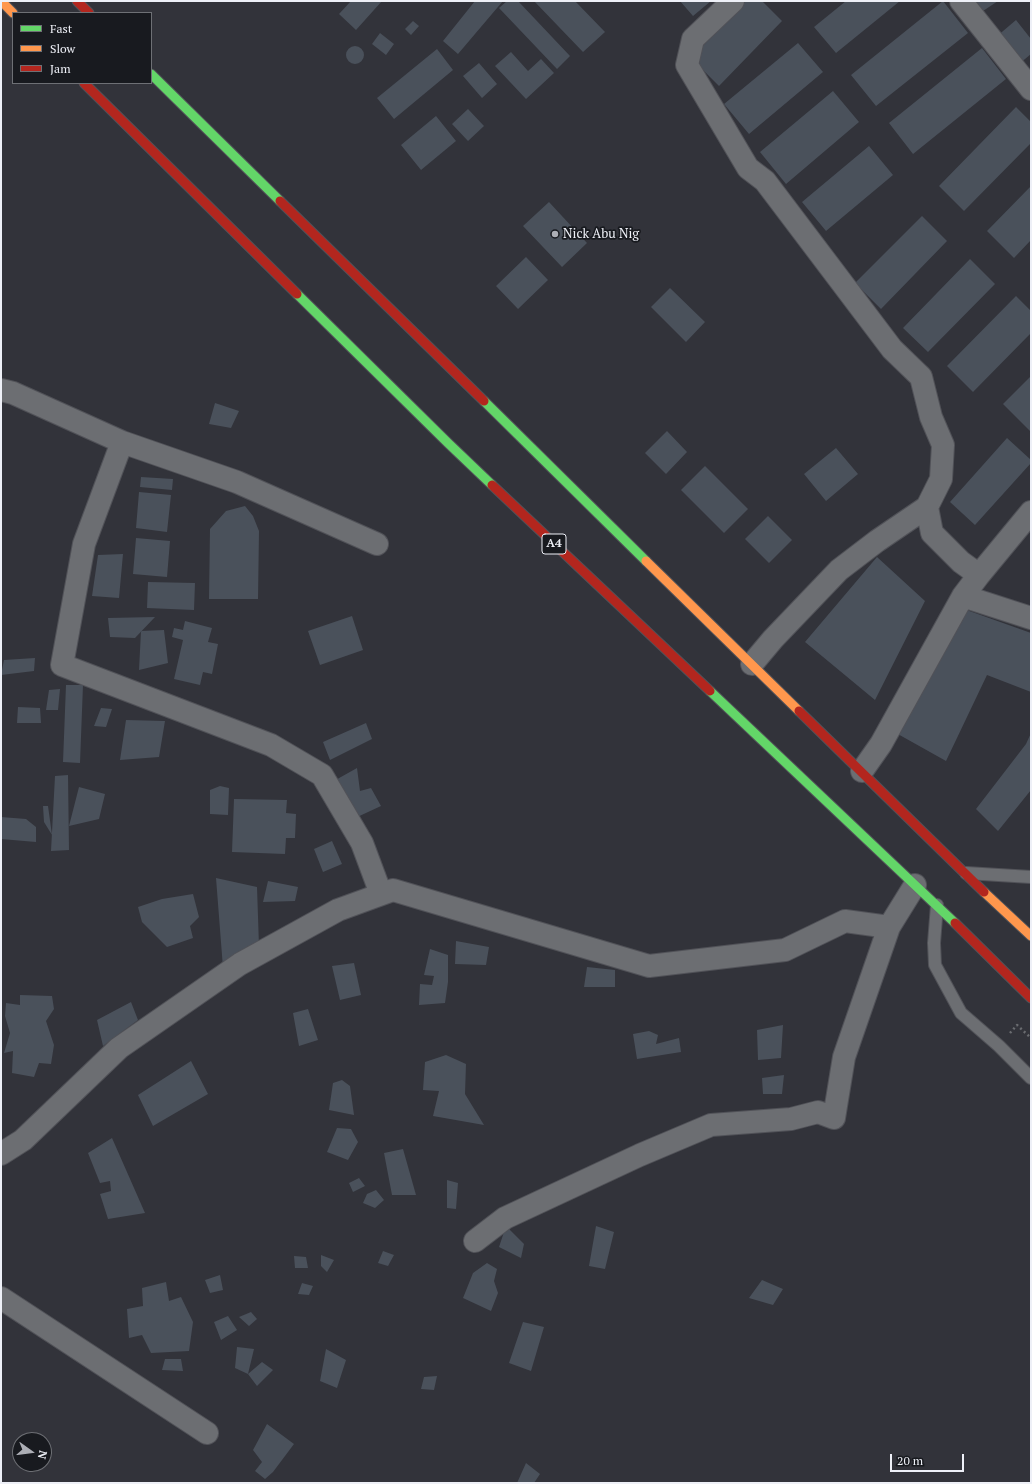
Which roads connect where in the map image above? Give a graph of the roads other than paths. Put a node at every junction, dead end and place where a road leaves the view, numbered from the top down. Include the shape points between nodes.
1 (77, 1) edge
2 (733, 1) edge
3 (961, 1) edge
4 (1, 2) edge
5 (12, 12) edge
6 (88, 12) edge
7 (152, 75) edge
8 (85, 84) edge
9 (1031, 89) edge
10 (1, 390) edge
11 (122, 442) junction
12 (927, 507) junction
13 (1031, 512) edge
14 (377, 544) dead end
15 (979, 575) junction
16 (963, 596) junction
17 (1031, 618) edge
18 (752, 664) junction
19 (862, 771) junction
20 (964, 873) junction
21 (1031, 877) edge
22 (915, 886) junction
23 (381, 894) junction
24 (937, 905) junction
25 (889, 927) junction
26 (1031, 936) edge
27 (1031, 998) edge
28 (1031, 1078) edge
29 (1, 1154) edge
30 (475, 1241) dead end
31 (1, 1298) edge
32 (207, 1433) dead end

1 - 6 highway
2 - 12 street via 693,40 687,65 748,168 765,181 892,349 921,377 931,417 943,445 941,479
3 - 9 street
4 - 5 highway
7 - 18 highway
8 - 22 highway, A4 via 448,443
10 - 11 street
11 - 14 street via 236,482
11 - 23 street via 84,544 62,665 272,745 322,775 362,843
12 - 15 street via 932,533 961,562
12 - 18 street via 839,570
13 - 15 street
15 - 16 street
16 - 17 street
16 - 19 street via 881,744
18 - 19 highway
19 - 20 highway
20 - 21 lane
20 - 26 highway
22 - 24 highway, A4
22 - 25 street
23 - 25 street via 393,890 650,966 785,950 845,921
23 - 29 street via 338,910 240,964 119,1048 23,1140
24 - 27 highway, A4
24 - 28 lane via 935,965 961,1013
25 - 30 street via 844,1057 834,1118 818,1112 790,1119 711,1125 505,1218
31 - 32 street

